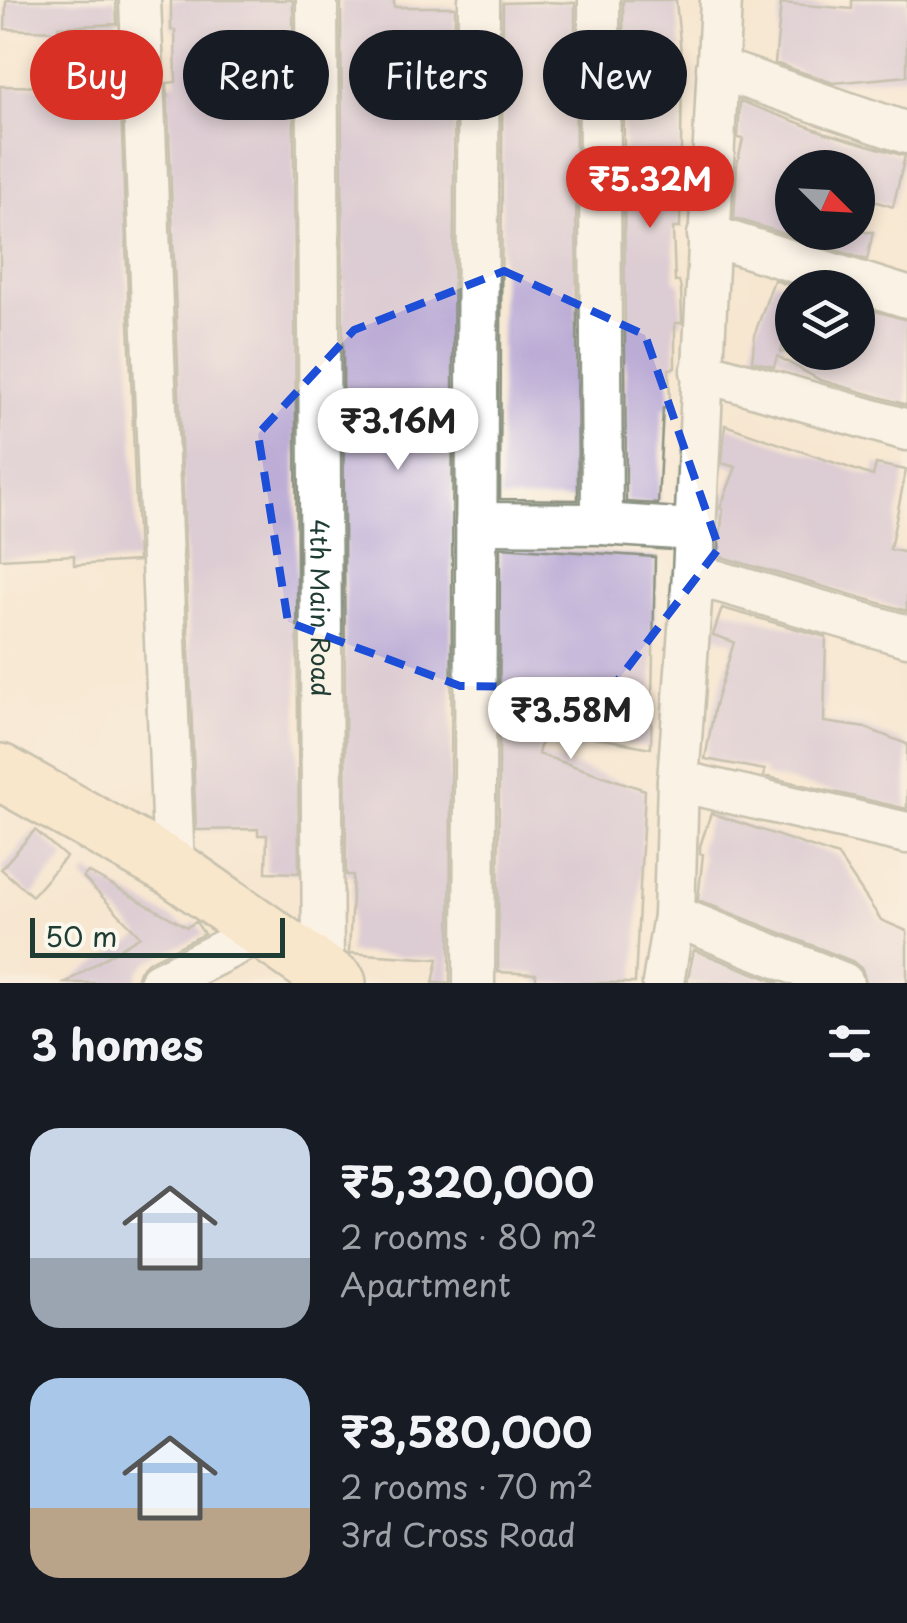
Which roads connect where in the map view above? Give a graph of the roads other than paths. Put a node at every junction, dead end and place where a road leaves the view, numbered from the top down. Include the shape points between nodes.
1 (140, 0) edge
2 (317, 0) edge
3 (478, 0) edge
4 (600, 0) edge
5 (721, 0) edge
6 (718, 68) junction
7 (907, 132) edge
8 (708, 235) junction
9 (907, 297) edge
10 (701, 372) junction
11 (907, 430) edge
12 (476, 523) junction
13 (602, 524) junction
14 (693, 530) junction
15 (693, 574) junction
16 (907, 636) edge
17 (0, 772) edge
18 (678, 781) junction
19 (907, 833) edge
20 (174, 869) junction
21 (674, 916) junction
22 (263, 931) junction
23 (331, 978) edge
24 (159, 983) edge
25 (474, 983) edge
26 (664, 983) edge
27 (844, 983) edge

1 - 20 street
2 - 23 street, 4th Main Road
3 - 12 street
4 - 13 street
5 - 6 street
6 - 7 street
6 - 8 street
8 - 9 street
8 - 10 street
10 - 11 street
10 - 14 street
12 - 13 street
12 - 25 street
13 - 14 street
14 - 15 street
15 - 16 street
15 - 18 street
17 - 20 street
18 - 19 street
18 - 21 street
20 - 22 street
21 - 26 street
21 - 27 street
22 - 23 street
22 - 24 street

